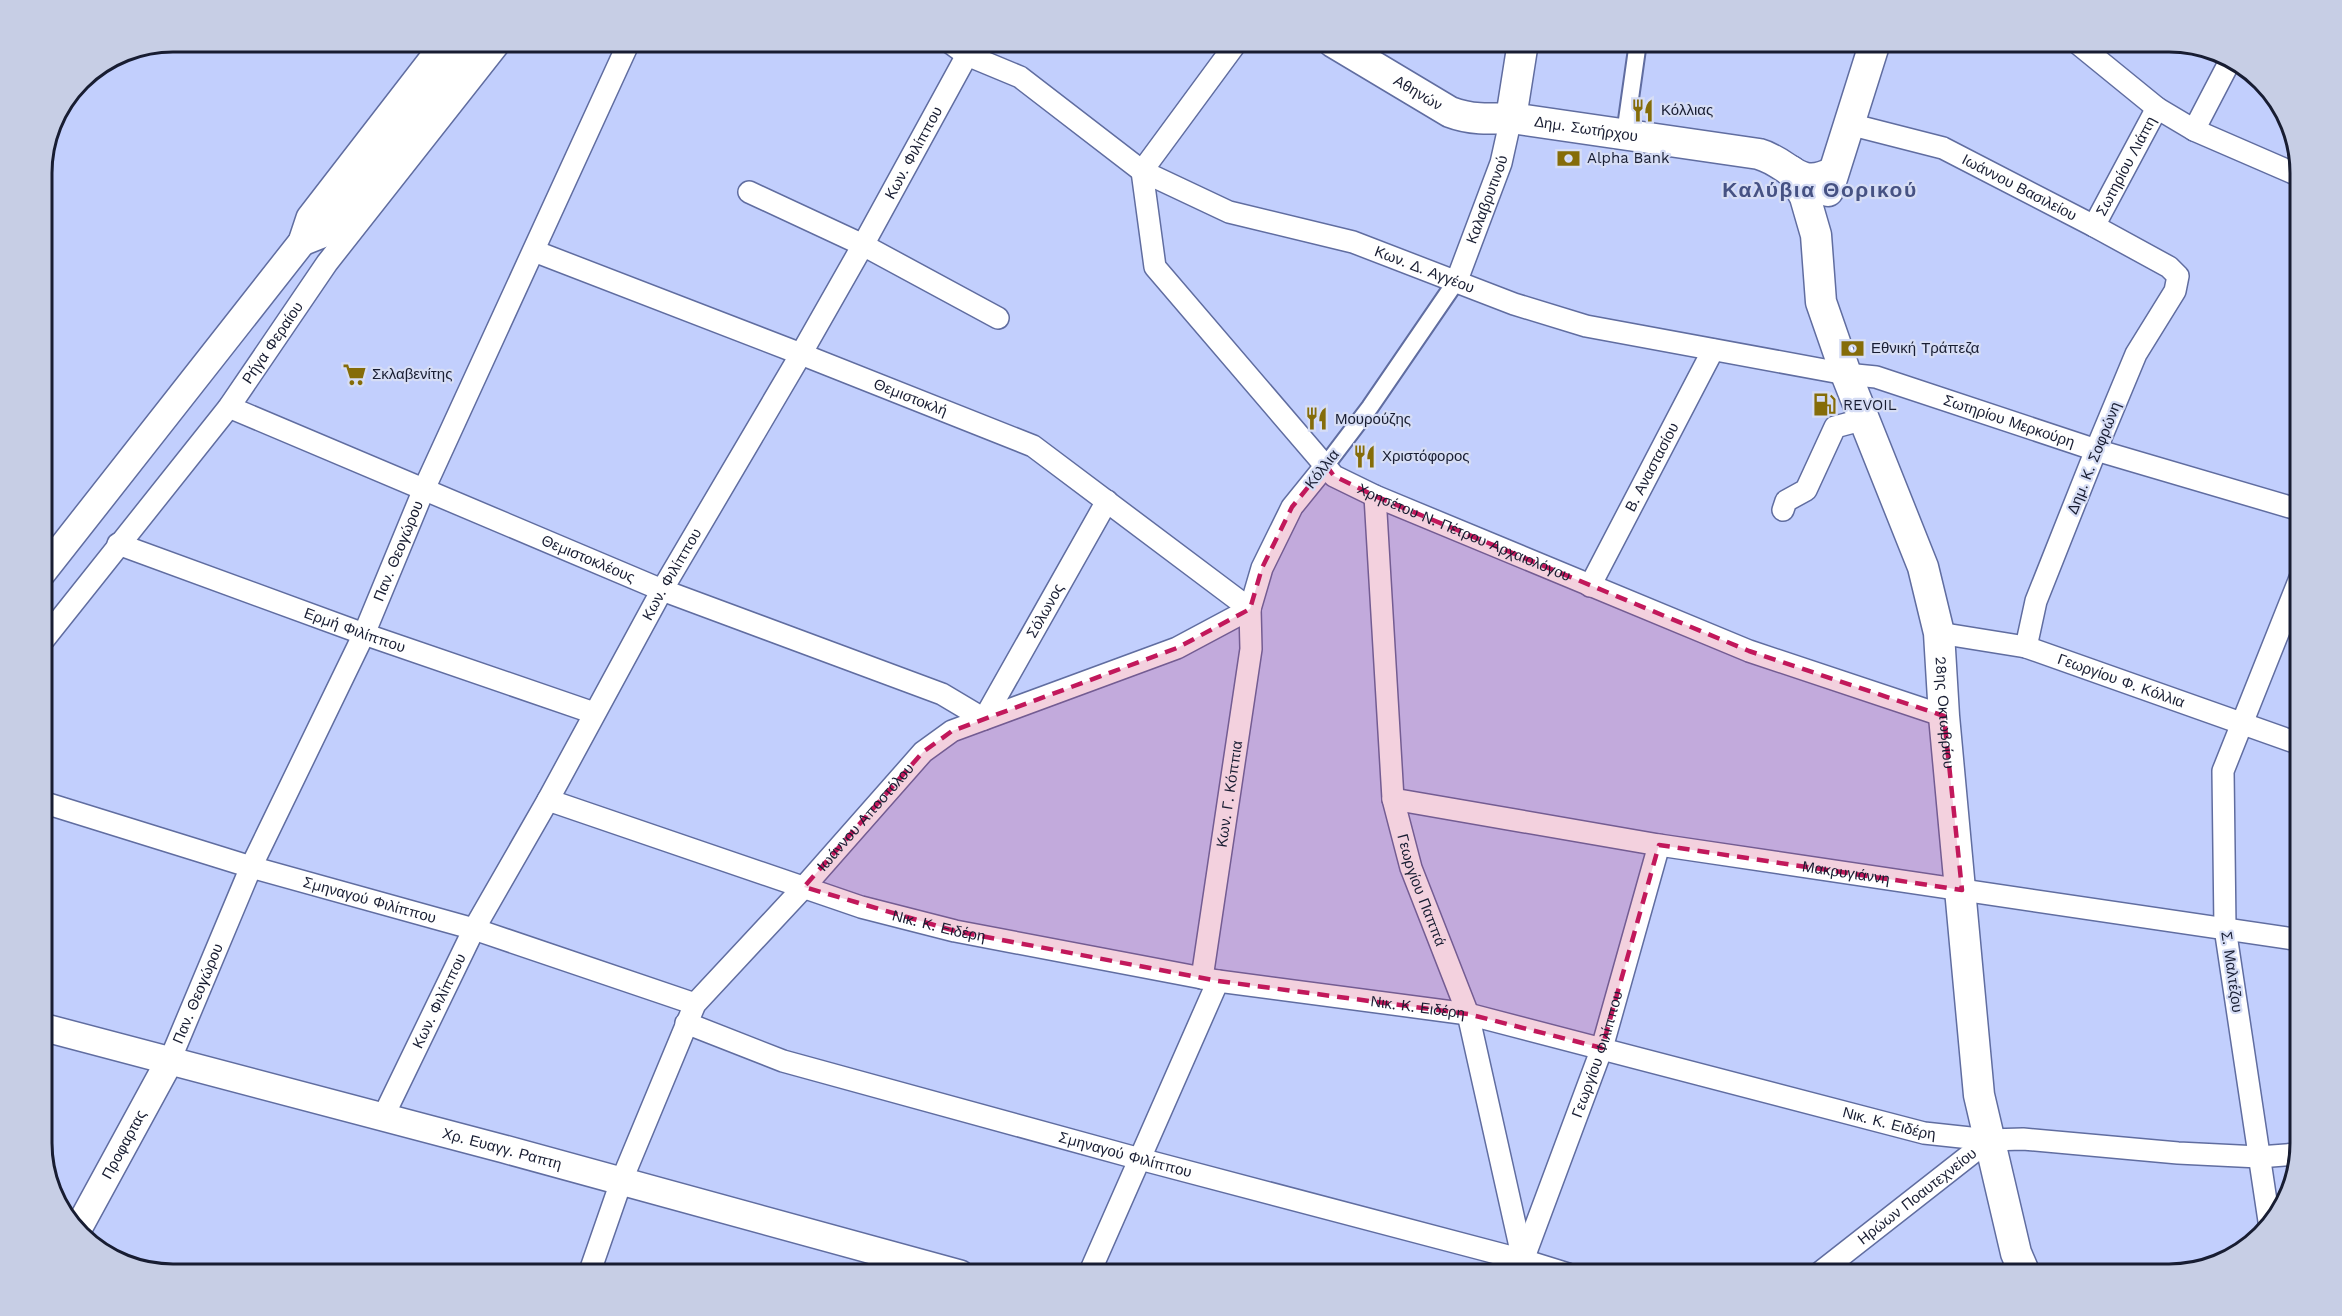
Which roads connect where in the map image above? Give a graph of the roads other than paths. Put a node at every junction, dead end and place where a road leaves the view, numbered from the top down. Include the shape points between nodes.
1 (438, 52) edge
2 (466, 52) edge
3 (493, 52) edge
4 (624, 52) edge
5 (971, 52) edge
6 (979, 52) edge
7 (1230, 52) edge
8 (1351, 52) edge
9 (1521, 52) edge
10 (1637, 52) edge
11 (1872, 52) edge
12 (2088, 52) edge
13 (2226, 68) edge
14 (2157, 108) junction
15 (1511, 118) junction
16 (1849, 124) junction
17 (2194, 130) junction
18 (1625, 134) junction
19 (1142, 171) junction
20 (1791, 171) junction
21 (2289, 171) edge
22 (1833, 172) junction
23 (749, 192) dead end
24 (2094, 225) junction
25 (1816, 235) junction
26 (302, 242) junction
27 (863, 245) junction
28 (534, 251) junction
29 (327, 264) junction
30 (2178, 276) joint
31 (1456, 280) junction
32 (998, 318) dead end
33 (1713, 350) junction
34 (801, 354) junction
35 (1846, 374) junction
36 (229, 407) junction
37 (1865, 419) junction
38 (2096, 450) junction
39 (1326, 465) junction
40 (424, 489) junction
41 (1375, 496) junction
42 (1107, 501) junction
43 (2289, 507) edge
44 (1782, 510) dead end
45 (118, 544) junction
46 (53, 559) edge
47 (1590, 586) junction
48 (662, 590) junction
49 (2289, 604) edge
50 (1250, 609) junction
51 (53, 628) edge
52 (1939, 633) junction
53 (364, 634) junction
54 (2026, 647) junction
55 (594, 713) junction
56 (1944, 716) junction
57 (984, 720) junction
58 (2242, 723) junction
59 (2290, 740) edge
60 (1393, 799) junction
61 (548, 800) junction
62 (53, 805) edge
63 (1659, 845) junction
64 (251, 867) junction
65 (804, 887) junction
66 (1962, 890) junction
67 (2225, 927) junction
68 (474, 929) junction
69 (2290, 938) edge
70 (1210, 980) junction
71 (695, 1004) junction
72 (1468, 1014) junction
73 (686, 1023) junction
74 (53, 1030) edge
75 (1602, 1048) junction
76 (170, 1060) junction
77 (382, 1117) junction
78 (1989, 1140) junction
79 (2288, 1155) edge
80 (2259, 1157) junction
81 (1140, 1159) junction
82 (621, 1182) junction
83 (2267, 1211) edge
84 (82, 1221) edge
85 (592, 1264) edge
86 (923, 1264) edge
87 (1093, 1264) edge
88 (1512, 1264) edge
89 (1522, 1264) edge
90 (1524, 1264) edge
91 (1831, 1264) edge
92 (2021, 1264) edge

1 - 26 street via 310,218
2 - 26 street via 322,234
3 - 29 street, Ρήγα Φεραίου
4 - 28 street, Παν. Θεογώρου
5 - 27 street, Κων. Φιλίππου
6 - 19 street, Κων. Δ. Αγγέου via 1020,77
7 - 19 street
8 - 15 main road, Αθηνών via 1450,112 1480,120
9 - 15 main road
10 - 18 street
11 - 16 main road
12 - 14 street, Σωτηρίου Λιάπη
13 - 17 street
14 - 17 street, Σωτηρίου Λιάπη
14 - 24 street, Σωτηρίου Λιάπη
15 - 18 main road, Δημ. Σωτήρχου
15 - 31 street, Καλαβρυτινού via 1501,163
16 - 22 main road
16 - 24 street, Ιωάννου Βασιλείου via 1943,148
17 - 21 street, Σωτηρίου Λιάπη
18 - 20 main road, Δημ. Σωτήρχου via 1759,154
19 - 31 street, Κων. Δ. Αγγέου via 1229,212 1353,242
19 - 39 street, Χρησέτου Ν. Πέτρου Αρχαιολόγου via 1155,267
20 - 22 main road, Δημ. Σωτήρχου via 1809,180
20 - 25 main road, 28ης Οκτωβρίου via 1805,197
22 - 25 main road
23 - 27 street
24 - 30 street, Ιωάννου Βασιλείου via 2169,267
25 - 35 main road, 28ης Οκτωβρίου via 1821,302
26 - 29 street
26 - 46 street
27 - 32 street
27 - 34 street, Κων. Φιλίππου
28 - 34 street, Θεμιστοκλή
28 - 40 street, Παν. Θεογώρου
29 - 36 street, Ρήγα Φεραίου
30 - 38 street, Δημ. Κ. Σοφρώνη via 2175,291 2136,354
31 - 33 street, Κων. Δ. Αγγέου via 1514,304 1586,326
31 - 39 street, Κόλλια
33 - 35 street, Σωτηρίου Μερκούρη
33 - 47 street, Β. Αναστασίου
34 - 42 street, Θεμιστοκλή via 1033,446
34 - 48 street, Κων. Φιλίππου
35 - 37 main road, 28ης Οκτωβρίου
35 - 38 street, Σωτηρίου Μερκούρη via 1876,377
36 - 40 street, Θεμιστοκλέους
36 - 45 street, Ρήγα Φεραίου
37 - 44 street via 1835,427 1806,490 1786,501
37 - 52 main road, 28ης Οκτωβρίου via 1923,567
38 - 43 street, Σωτηρίου Μερκούρη
38 - 54 street, Δημ. Κ. Σοφρώνη via 2036,601
39 - 41 street, Χρησέτου Ν. Πέτρου Αρχαιολόγου via 1334,476
39 - 50 street, Κόλλια via 1292,507 1262,568
40 - 48 street, Θεμιστοκλέους
40 - 53 street, Παν. Θεογώρου
41 - 47 street, Χρησέτου Ν. Πέτρου Αρχαιολόγου
41 - 60 street, Γεωργίου Παππά
42 - 50 street, Θεμιστοκλή
42 - 57 street, Σόλωνος
45 - 51 street, Ρήγα Φεραίου
45 - 53 street, Ερμή Φιλίππου
47 - 56 street, Χρησέτου Ν. Πέτρου Αρχαιολόγου via 1749,651
48 - 55 street, Κων. Φιλίππου
48 - 57 street, Θεμιστοκλέους via 942,694
49 - 58 street, Σ. Μαλτέζου
50 - 57 street, Ιωάννου Αποστόλου via 1178,648
50 - 70 street, Κων. Γ. Κόππια via 1251,649
52 - 54 street, Γεωργίου Φ. Κόλλια
52 - 56 main road, 28ης Οκτωβρίου
53 - 55 street, Ερμή Φιλίππου
53 - 64 street, Παν. Θεογώρου
54 - 58 street, Γεωργίου Φ. Κόλλια
55 - 61 street, Κων. Φιλίππου
56 - 66 main road, 28ης Οκτωβρίου
57 - 65 street, Ιωάννου Αποστόλου via 952,731 923,752
58 - 59 street, Γεωργίου Φ. Κόλλια
58 - 67 street, Σ. Μαλτέζου via 2223,771
60 - 63 street, Μακρυγιάννη
60 - 72 street, Γεωργίου Παππά via 1411,868
61 - 65 street, Νικ. Κ. Ειδέρη
61 - 68 street, Κων. Φιλίππου
62 - 64 street, Σμηναγού Φιλίππου
63 - 66 street, Μακρυγιάννη
63 - 75 street, Γεωργίου Φιλίππου
64 - 68 street, Σμηναγού Φιλίππου
64 - 76 street, Παν. Θεογώρου
65 - 70 street, Νικ. Κ. Ειδέρη via 955,932
65 - 71 street, Ιωάννου Αποστόλου
66 - 67 street, Μακρυγιάννη
66 - 78 main road, 28ης Οκτωβρίου via 1979,1095
67 - 69 street, Μακρυγιάννη
67 - 80 street, Σ. Μαλτέζου
68 - 71 street, Σμηναγού Φιλίππου
68 - 77 street, Κων. Φιλίππου
70 - 72 street, Νικ. Κ. Ειδέρη
70 - 81 street, Κων. Γ. Κόππια
71 - 73 street, Ιωάννου Αποστόλου
72 - 75 street, Νικ. Κ. Ειδέρη
72 - 89 street, Γεωργίου Παππά
73 - 81 street, Σμηναγού Φιλίππου via 783,1061
73 - 82 street, Ιωάννου Αποστόλου
74 - 76 street, Χρ. Ευαγγ. Ραπτη
75 - 78 street, Νικ. Κ. Ειδέρη via 1924,1133
75 - 90 street, Γεωργίου Φιλίππου
76 - 77 street, Χρ. Ευαγγ. Ραπτη
76 - 84 street, Προφαρτας
77 - 82 street, Χρ. Ευαγγ. Ραπτη
78 - 80 street, Νικ. Κ. Ειδέρη via 2023,1139
78 - 91 street, Ηρώων Ποαυτεχνείου
78 - 92 main road, 28ης Οκτωβρίου
79 - 80 street, Νικ. Κ. Ειδέρη
80 - 83 street, Σ. Μαλτέζου
81 - 87 street, Κων. Γ. Κόππια
81 - 88 street, Σμηναγού Φιλίππου
82 - 85 street, Ιωάννου Αποστόλου
82 - 86 street, Χρ. Ευαγγ. Ραπτη

